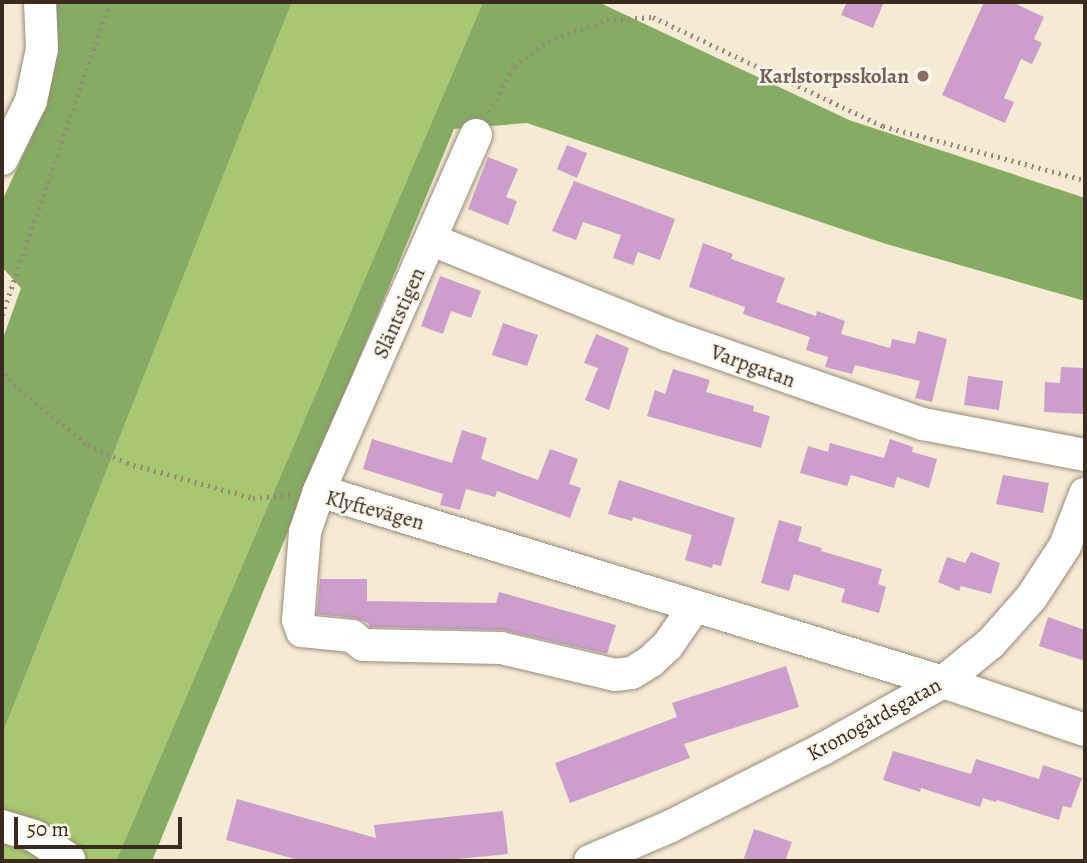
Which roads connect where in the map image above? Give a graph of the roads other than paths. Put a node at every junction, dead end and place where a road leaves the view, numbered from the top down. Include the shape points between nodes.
1 (40, 2) edge
2 (476, 135) road end
3 (2, 159) edge
4 (432, 240) junction
5 (1085, 455) edge
6 (319, 491) junction
7 (1085, 494) edge
8 (695, 606) junction
9 (943, 682) junction
10 (1085, 730) edge
11 (2, 826) edge
12 (643, 851) edge
13 (69, 859) dead end
14 (590, 861) edge

1 - 3 street via 42,49 31,101
2 - 4 street, Släntstigen
4 - 5 street, Varpgatan via 667,335 898,416
4 - 6 street, Släntstigen
6 - 8 street, Klyftevägen
6 - 8 street, Klyftevägen via 304,532 298,620 302,631 352,636 363,645 501,648 615,675 632,673 651,661
7 - 9 street, Kronogårdsgatan via 1065,546 1031,598 991,643
8 - 9 street, Klyftevägen
9 - 10 street, Klyftevägen
9 - 12 street, Kronogårdsgatan
11 - 13 street via 34,836
12 - 14 street, Kronogårdsgatan

